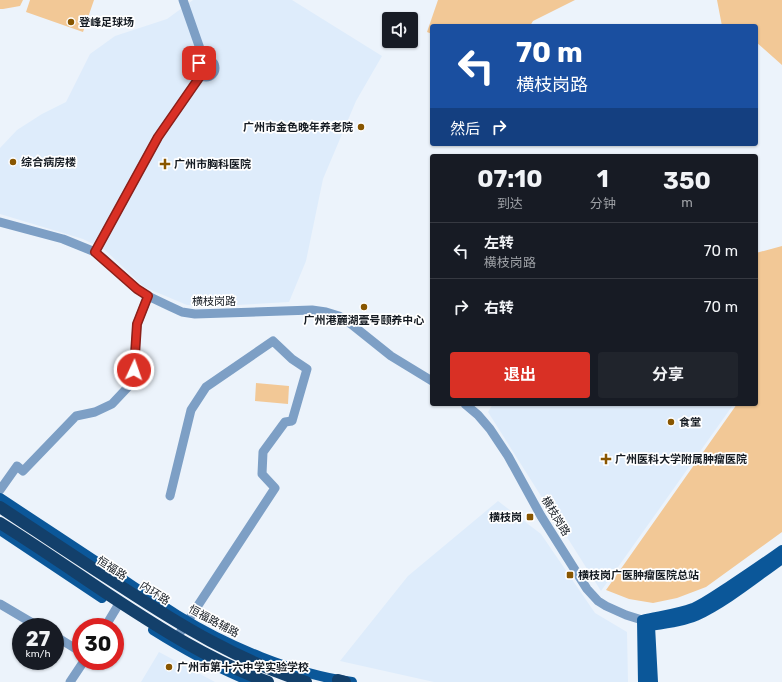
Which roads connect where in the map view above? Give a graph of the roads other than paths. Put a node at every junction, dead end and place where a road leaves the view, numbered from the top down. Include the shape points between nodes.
1 (183, 0) edge
2 (204, 60) junction
3 (201, 75) junction
4 (0, 222) edge
5 (95, 252) junction
6 (148, 296) junction
7 (430, 380) edge
8 (467, 406) edge
9 (0, 490) edge
10 (170, 496) dead end
11 (0, 498) edge
12 (0, 508) edge
13 (0, 522) edge
14 (0, 530) edge
15 (782, 550) edge
16 (782, 559) edge
17 (0, 604) edge
18 (117, 607) junction
19 (24, 618) edge
20 (110, 618) edge
21 (646, 623) junction
22 (180, 632) junction
23 (78, 670) edge
24 (338, 681) edge
25 (70, 682) edge
26 (252, 682) edge
27 (268, 682) edge
28 (272, 682) edge
29 (300, 682) edge
30 (306, 682) edge
31 (352, 682) edge
32 (643, 682) edge
33 (653, 682) edge

1 - 2 street
2 - 3 street via 199,63 198,71
2 - 3 street via 212,62 215,70 210,76
3 - 5 street via 158,137
4 - 5 street, 横枝岗路 via 63,239
5 - 6 street, 横枝岗路
6 - 7 street, 横枝岗路 via 182,312 195,314 301,310 326,312 339,316 391,356
6 - 9 street via 137,324 134,370 128,387 112,404 95,412 76,416 23,471 17,466
8 - 21 street, 横枝岗路 via 490,429 508,456 587,589 606,606
10 - 22 street via 191,410 206,387 273,341 307,369 292,421 285,422 263,452 262,474 275,488
11 - 22 main road, 恒福路辅路 via 145,594
12 - 22 main road, 恒福路
12 - 30 highway, 内环路, bridge via 210,642
13 - 22 main road, 恒福路 via 109,593
13 - 27 highway, bridge via 174,636 220,661
14 - 18 main road, 恒福路辅路
15 - 21 main road via 695,607 655,617
16 - 21 main road, 横枝岗路 via 718,604 695,616 678,621
17 - 19 street
18 - 20 street
18 - 22 main road, 恒福路辅路
21 - 32 main road
21 - 33 main road
22 - 24 main road, 恒福路辅路 via 223,640 254,654
22 - 26 main road, 恒福路辅路 via 212,664
22 - 28 main road, 恒福路 via 190,644
22 - 29 main road, 恒福路
23 - 25 street
24 - 31 main road, 恒福路辅路

